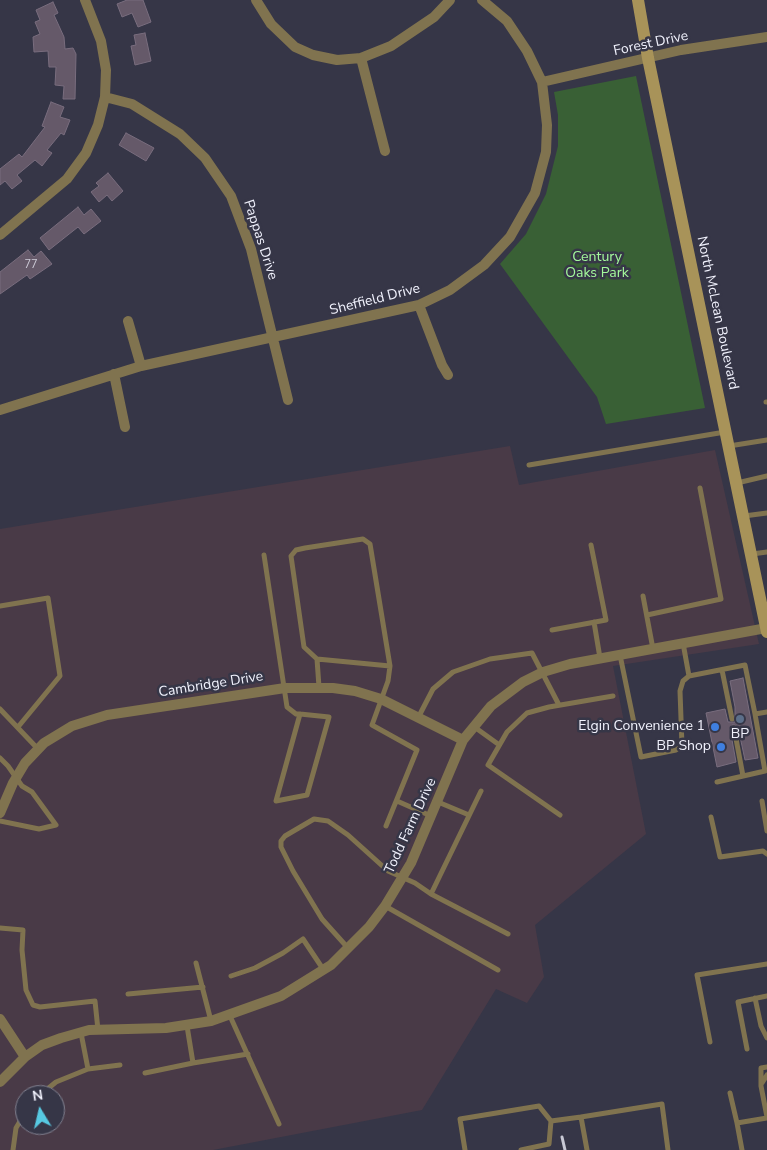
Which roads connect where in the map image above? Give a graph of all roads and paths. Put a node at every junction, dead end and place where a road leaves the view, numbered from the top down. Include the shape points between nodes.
1 (85, 0) edge
2 (256, 0) edge
3 (450, 0) edge
4 (482, 0) edge
5 (638, 0) edge
6 (767, 37) edge
7 (361, 58) junction
8 (648, 58) junction
9 (542, 82) junction
10 (105, 97) junction
11 (386, 151) dead end
12 (0, 235) edge
13 (419, 304) junction
14 (128, 321) dead end
15 (274, 338) junction
16 (141, 366) junction
17 (114, 374) junction
18 (448, 375) dead end
19 (288, 400) dead end
20 (0, 410) edge
21 (126, 427) dead end
22 (726, 432) junction
23 (767, 440) edge
24 (728, 446) junction
25 (529, 465) dead end
26 (767, 476) edge
27 (736, 483) junction
28 (700, 488) dead end
29 (767, 513) edge
30 (743, 516) junction
31 (591, 544) dead end
32 (767, 552) edge
33 (752, 554) junction
34 (264, 555) dead end
35 (644, 596) dead end
36 (0, 606) edge
37 (647, 615) junction
38 (594, 622) junction
39 (552, 630) dead end
40 (767, 630) edge
41 (683, 643) junction
42 (653, 648) junction
43 (620, 655) junction
44 (600, 658) junction
45 (317, 659) junction
46 (390, 666) junction
47 (722, 670) junction
48 (543, 672) junction
49 (689, 676) junction
50 (319, 687) junction
51 (285, 688) junction
52 (613, 696) dead end
53 (381, 699) junction
54 (559, 705) junction
55 (0, 709) edge
56 (767, 712) edge
57 (300, 714) junction
58 (755, 714) junction
59 (419, 716) junction
60 (732, 719) dead end
61 (18, 726) junction
62 (473, 726) junction
63 (734, 728) dead end
64 (463, 740) junction
65 (498, 744) junction
66 (38, 749) junction
67 (0, 758) edge
68 (743, 776) junction
69 (16, 777) junction
70 (717, 782) dead end
71 (481, 791) dead end
72 (397, 801) junction
73 (762, 801) dead end
74 (438, 802) junction
75 (0, 813) edge
76 (469, 815) junction
77 (560, 815) dead end
78 (432, 817) junction
79 (711, 817) dead end
80 (0, 821) edge
81 (386, 826) dead end
82 (767, 831) edge
83 (766, 850) edge
84 (402, 877) junction
85 (431, 894) junction
86 (385, 906) junction
87 (0, 928) edge
88 (508, 934) dead end
89 (349, 949) junction
90 (196, 963) dead end
91 (767, 964) edge
92 (324, 970) junction
93 (498, 970) dead end
94 (232, 976) dead end
95 (203, 987) junction
96 (128, 994) dead end
97 (767, 996) edge
98 (755, 998) junction
99 (230, 1016) junction
100 (0, 1018) edge
101 (212, 1021) junction
102 (187, 1026) junction
103 (98, 1030) junction
104 (80, 1032) junction
105 (767, 1038) edge
106 (710, 1042) dead end
107 (747, 1049) dead end
108 (248, 1054) junction
109 (25, 1057) junction
110 (192, 1063) junction
111 (120, 1065) dead end
112 (767, 1067) edge
113 (88, 1069) junction
114 (146, 1073) dead end
115 (767, 1075) edge
116 (0, 1082) edge
117 (52, 1085) edge
118 (761, 1086) junction
119 (730, 1093) dead end
120 (581, 1117) junction
121 (767, 1118) edge
122 (551, 1120) junction
123 (737, 1123) junction
124 (279, 1124) dead end
125 (15, 1134) edge
126 (12, 1150) edge
127 (465, 1150) edge
128 (521, 1150) edge
129 (587, 1150) edge
130 (668, 1150) edge
131 (742, 1150) edge

1 - 10 street via 101,42 106,70
2 - 7 street via 271,24 296,47 326,58
3 - 7 street via 408,36
4 - 9 street, Sheffield Drive via 515,31
5 - 8 main road, North McLean Boulevard
6 - 8 street, Forest Drive
7 - 11 street
8 - 9 street, Forest Drive
8 - 22 main road, North McLean Boulevard
9 - 13 street, Sheffield Drive via 546,152 529,204 510,237 484,265 450,290
10 - 12 street via 92,140 76,169
10 - 15 street, Pappas Drive via 125,101 160,120 194,146 215,171 243,223
13 - 15 street, Sheffield Drive
13 - 18 street
14 - 16 street
15 - 16 street, Sheffield Drive
15 - 19 street, Pappas Drive
16 - 17 street, Sheffield Drive
17 - 20 street, Sheffield Drive
17 - 21 street
22 - 24 main road, North McLean Boulevard
22 - 25 lane
23 - 24 lane
24 - 27 main road, North McLean Boulevard
26 - 27 lane
27 - 30 main road, North McLean Boulevard
28 - 37 lane via 721,599
29 - 30 lane
30 - 33 main road, North McLean Boulevard
31 - 38 lane via 606,620
32 - 33 lane
33 - 40 main road, North McLean Boulevard
34 - 51 lane
35 - 37 lane
36 - 61 lane via 48,598 60,676
37 - 42 lane
38 - 39 lane
38 - 44 lane
40 - 41 street, Todd Farm Drive
41 - 42 street, Todd Farm Drive
41 - 49 lane
42 - 43 street, Todd Farm Drive
43 - 44 street, Todd Farm Drive
43 - 49 lane via 641,757 682,746 680,691 683,681
44 - 48 street, Todd Farm Drive
45 - 46 lane
45 - 46 lane via 304,647 291,556 296,550 363,539 370,544
45 - 50 lane
46 - 53 lane
47 - 49 lane
47 - 58 lane via 745,665
47 - 60 lane
48 - 54 lane
48 - 59 lane via 532,653 470,665 441,680
48 - 62 street, Todd Farm Drive via 504,694
50 - 51 street, Cambridge Drive
50 - 53 street, Cambridge Drive via 355,691
51 - 57 lane via 287,707 290,712
51 - 66 street, Cambridge Drive via 98,717 72,726
52 - 54 lane
53 - 59 street, Cambridge Drive
53 - 72 lane via 372,724 417,750
54 - 65 lane via 527,713 517,720
55 - 61 lane
56 - 58 lane
57 - 57 lane via 329,716 307,796 276,801
58 - 68 lane via 765,771
59 - 64 street, Cambridge Drive
61 - 66 lane
62 - 64 street, Todd Farm Drive
62 - 65 lane
63 - 68 lane
64 - 74 street, Todd Farm Drive
65 - 77 lane via 488,765
66 - 69 street, Cambridge Drive
67 - 69 lane
68 - 70 lane
69 - 75 street, Cambridge Drive
69 - 80 lane via 32,792 56,825 38,829
71 - 76 lane
72 - 78 lane
72 - 81 lane
73 - 82 lane
74 - 76 lane
74 - 78 street, Todd Farm Drive
76 - 85 lane
78 - 84 street, Todd Farm Drive
79 - 83 lane via 720,857
84 - 85 lane
84 - 86 street, Todd Farm Drive
84 - 89 lane via 383,868 328,820 314,819 281,841 293,872 322,919
85 - 88 lane
86 - 89 street, Todd Farm Drive
86 - 93 lane
87 - 103 lane via 23,930 26,990 33,1005 95,1001
89 - 92 street, Todd Farm Drive
90 - 95 lane
91 - 106 lane via 697,975
92 - 94 lane via 303,938 255,968
92 - 99 street, Todd Farm Drive via 282,996
95 - 96 lane
95 - 101 lane
97 - 98 lane
98 - 105 lane via 760,1026
98 - 107 lane via 738,1002
99 - 101 street, Todd Farm Drive
99 - 108 lane
100 - 109 street
101 - 102 street, Todd Farm Drive
102 - 103 street, Todd Farm Drive
102 - 110 lane
103 - 104 street, Todd Farm Drive
104 - 109 street, Todd Farm Drive via 42,1045
104 - 113 lane
108 - 110 lane
108 - 124 lane
109 - 116 street, Todd Farm Drive
110 - 114 lane
111 - 113 lane
112 - 118 lane via 761,1068
113 - 117 lane
115 - 118 lane
118 - 121 lane
119 - 123 lane
120 - 122 lane
120 - 129 lane
120 - 130 lane via 662,1104
121 - 123 lane
122 - 127 lane via 539,1106 460,1119
122 - 128 lane via 549,1144
123 - 131 lane
125 - 126 lane

